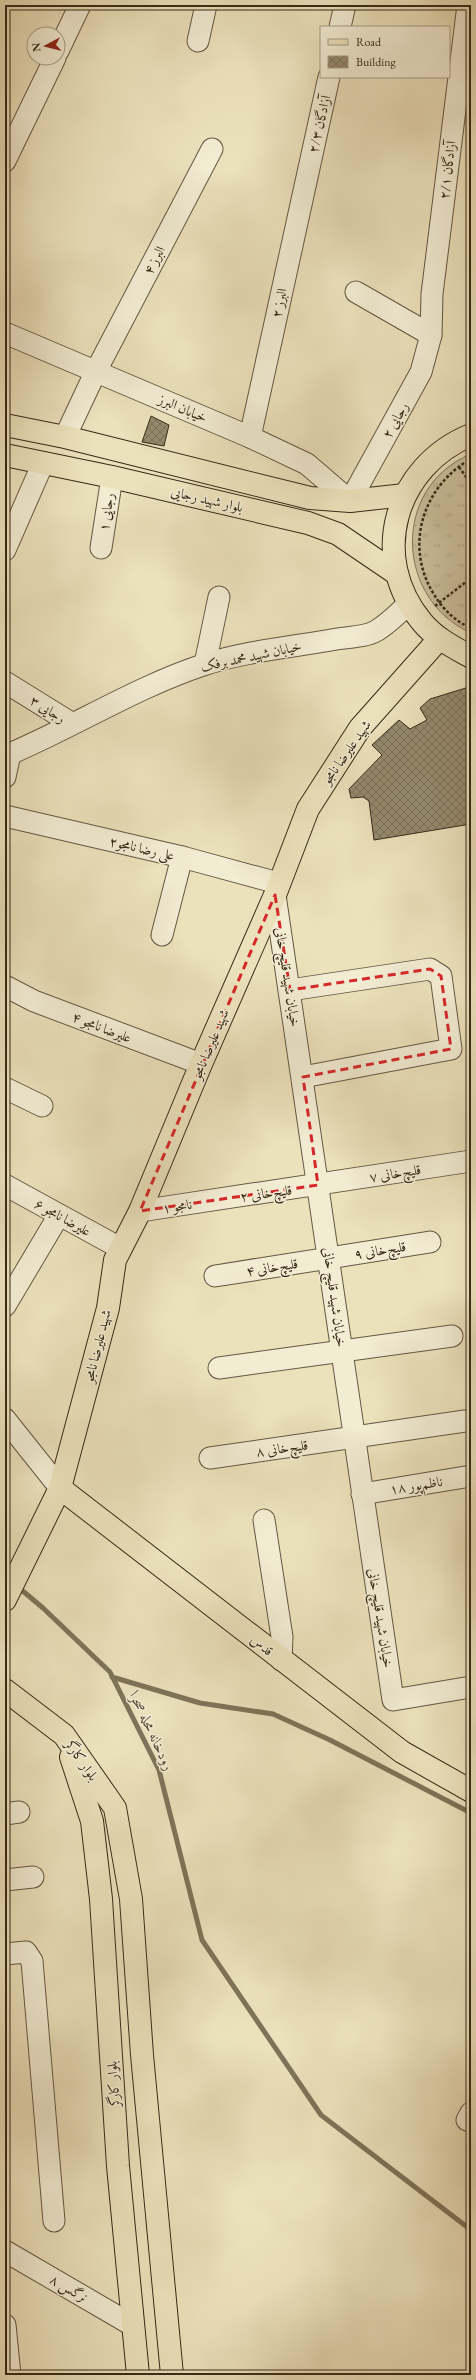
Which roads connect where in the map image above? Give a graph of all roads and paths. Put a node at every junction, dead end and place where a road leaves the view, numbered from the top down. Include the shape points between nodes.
1 (80, 5) edge
2 (206, 5) edge
3 (345, 5) edge
4 (468, 5) edge
5 (340, 26) edge
6 (66, 34) edge
7 (198, 40) dead end
8 (51, 66) edge
9 (329, 78) edge
10 (212, 149) dead end
11 (5, 161) edge
12 (308, 170) joint
13 (356, 292) dead end
14 (5, 333) edge
15 (431, 335) junction
16 (96, 371) junction
17 (5, 425) edge
18 (471, 435) edge
19 (65, 437) junction
20 (250, 437) junction
21 (5, 456) edge
22 (455, 461) dead end
23 (467, 461) dead end
24 (43, 463) junction
25 (459, 467) junction
26 (112, 477) junction
27 (471, 484) edge
28 (405, 494) junction
29 (350, 501) junction
30 (471, 540) edge
31 (101, 548) dead end
32 (5, 550) edge
33 (471, 553) edge
34 (397, 574) junction
35 (471, 578) edge
36 (219, 597) dead end
37 (439, 603) junction
38 (409, 604) junction
39 (434, 606) dead end
40 (471, 628) edge
41 (439, 639) junction
42 (471, 657) edge
43 (205, 664) junction
44 (5, 682) edge
45 (71, 723) junction
46 (8, 755) edge
47 (5, 777) edge
48 (5, 816) edge
49 (182, 857) junction
50 (276, 889) junction
51 (162, 935) dead end
52 (5, 986) edge
53 (290, 990) junction
54 (201, 1064) junction
55 (303, 1078) junction
56 (5, 1088) edge
57 (42, 1106) dead end
58 (471, 1161) edge
59 (318, 1185) junction
60 (5, 1186) edge
61 (213, 1200) joint
62 (140, 1211) junction
63 (59, 1215) junction
64 (430, 1242) dead end
65 (120, 1248) junction
66 (329, 1258) junction
67 (215, 1276) dead end
68 (5, 1306) edge
69 (452, 1336) dead end
70 (343, 1352) junction
71 (219, 1368) dead end
72 (5, 1419) edge
73 (465, 1421) dead end
74 (355, 1437) junction
75 (210, 1458) dead end
76 (471, 1476) edge
77 (60, 1488) junction
78 (362, 1494) junction
79 (264, 1520) dead end
80 (5, 1600) edge
81 (281, 1660) junction
82 (471, 1687) edge
83 (5, 1690) edge
84 (64, 1735) junction
85 (471, 1791) edge
86 (33, 1878) dead end
87 (5, 1880) edge
88 (5, 1954) edge
89 (54, 2220) dead end
90 (5, 2251) edge
91 (5, 2325) edge
92 (132, 2325) junction
93 (10, 2375) edge
94 (138, 2375) edge
95 (172, 2375) edge

1 - 6 street
2 - 7 street
3 - 5 street
4 - 15 street, آزادگان ۲/۱ via 432,294
8 - 11 street
9 - 12 street, آزادگان ۲/۳
10 - 16 street, البرز ۴
12 - 20 street, البرز ۲
13 - 15 street
14 - 16 street, خیابان البرز
15 - 29 street, رجایی ۲ via 421,372
16 - 19 street, البرز ۴
16 - 20 street, خیابان البرز
17 - 19 main road, بلوار شهید رجایی
18 - 28 main road via 451,443 424,466
19 - 29 main road, بلوار شهید رجایی via 310,498
20 - 29 street, خیابان البرز via 307,464
21 - 24 main road, بلوار شهید رجایی
22 - 25 path
23 - 25 path
24 - 26 main road, بلوار شهید رجایی
24 - 32 street
25 - 27 path
25 - 37 path via 439,484 423,516 419,534 422,570 429,588
26 - 31 street, رجایی ۱
26 - 34 main road, بلوار شهید رجایی via 308,523 338,534
28 - 29 main road, بلوار شهید رجایی
28 - 34 main road via 396,521 393,550
30 - 33 path
34 - 38 main road
35 - 37 path
36 - 43 street
37 - 39 path
37 - 40 path via 452,616
38 - 41 main road via 422,623
38 - 43 street, خیابان شهید محمد برفک via 375,632
41 - 42 main road
41 - 50 main road, شهید علیرضا نامجو via 360,728 308,809
43 - 45 street, خیابان شهید محمد برفک via 146,687
44 - 45 street, رجایی ۳
45 - 46 street, خیابان شهید محمد برفک
46 - 47 street
48 - 49 street, علی رضا نامجو۲
49 - 50 street, علی رضا نامجو۲
49 - 51 street
50 - 53 street, خیابان شهید قلیچ خانی
50 - 54 main road, شهید علیرضا نامجو
52 - 54 street, علیرضا نامجو ۴ via 34,1001
53 - 55 street, خیابان شهید قلیچ خانی
53 - 55 street via 430,969 441,976 451,1049
54 - 62 main road, شهید علیرضا نامجو
55 - 59 street, خیابان شهید قلیچ خانی
56 - 57 street
58 - 59 street, قلیچ‌خانی ۷
59 - 61 street, قلیچ‌خانی ۲
59 - 66 street, خیابان شهید قلیچ خانی
60 - 63 street, علیرضا نامجو ۶
61 - 62 street, نامجو ۱
62 - 65 main road, شهید علیرضا نامجو
63 - 65 street, علیرضا نامجو ۶
63 - 68 street
64 - 66 street, قلیچ‌خانی ۹
65 - 77 main road, شهید علیرضا نامجو via 114,1260 108,1308
66 - 67 street, قلیچ‌خانی ۴
66 - 70 street, خیابان شهید قلیچ خانی
69 - 70 street
70 - 71 street
70 - 74 street, خیابان شهید قلیچ خانی
72 - 77 street
73 - 74 street, قلیچ‌خانی ۸
74 - 75 street, قلیچ‌خانی ۸
74 - 78 street, خیابان شهید قلیچ خانی
76 - 78 street, ناظم‌پور ۱۸
77 - 80 main road, شهید علیرضا نامجو
77 - 81 main road, قدس
78 - 82 street, خیابان شهید قلیچ خانی via 393,1700
79 - 81 street via 282,1637
81 - 85 main road, قدس via 402,1752
83 - 84 main road
84 - 92 main road, بلوار کارگر via 92,1821 101,1899 118,2166
84 - 95 main road, بلوار کارگر via 115,1808 131,1899 142,2055
86 - 87 street
88 - 89 street via 26,1952 32,1960
90 - 92 street, نرگس ۸
91 - 93 street
92 - 94 main road, بلوار کارگر

